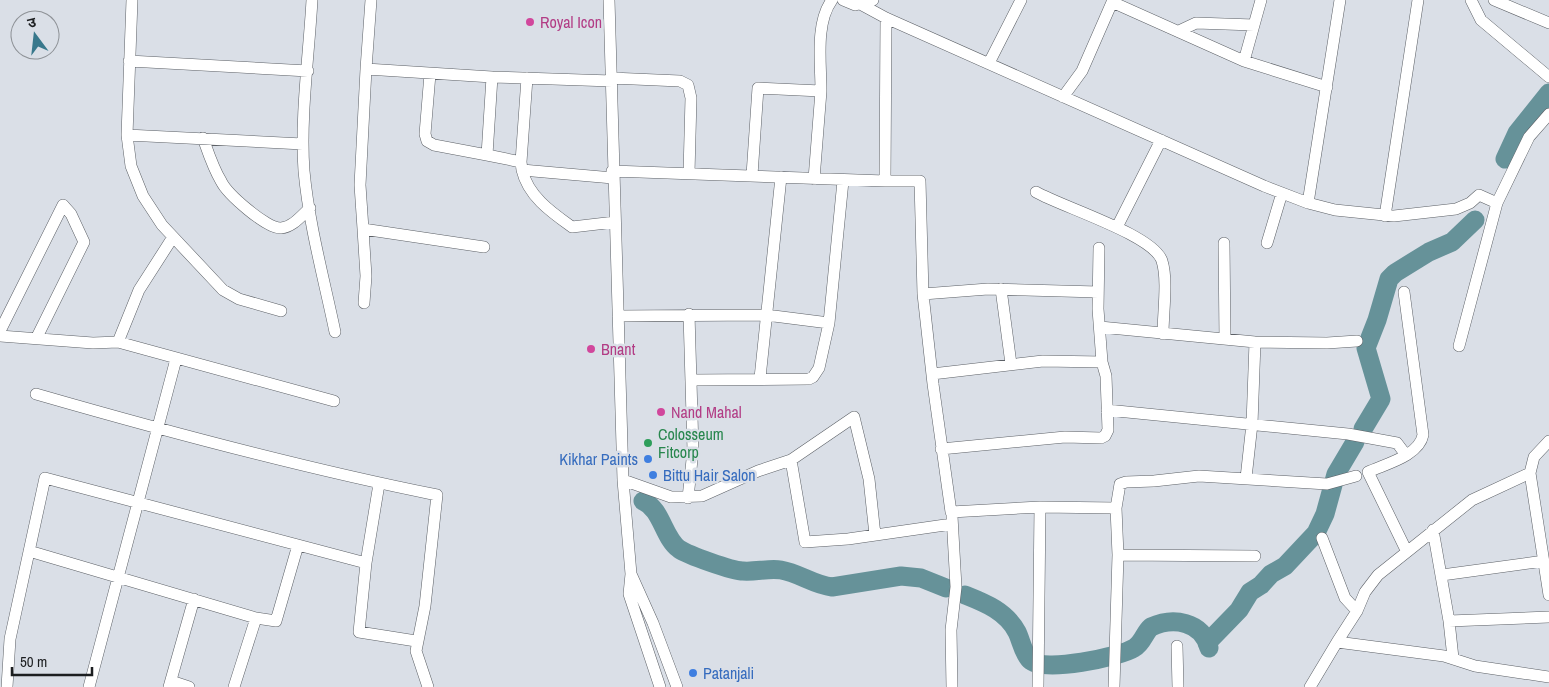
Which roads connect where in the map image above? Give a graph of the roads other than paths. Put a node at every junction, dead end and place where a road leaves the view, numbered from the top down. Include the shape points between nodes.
1 (132, 0) edge
2 (312, 0) edge
3 (371, 0) edge
4 (609, 0) edge
5 (832, 0) edge
6 (843, 0) edge
7 (1020, 0) edge
8 (1261, 0) edge
9 (1340, 0) edge
10 (1418, 0) edge
11 (1471, 0) edge
12 (1494, 0) edge
13 (1112, 1) edge
14 (867, 2) edge
15 (886, 18) junction
16 (1549, 23) edge
17 (1254, 25) junction
18 (1180, 31) junction
19 (129, 61) junction
20 (1244, 61) junction
21 (989, 63) junction
22 (366, 69) junction
23 (308, 71) junction
24 (430, 74) junction
25 (492, 77) junction
26 (1549, 77) edge
27 (527, 78) junction
28 (612, 80) junction
29 (1327, 87) junction
30 (821, 90) junction
31 (1063, 97) junction
32 (1549, 114) edge
33 (127, 135) junction
34 (203, 138) junction
35 (1161, 140) junction
36 (303, 144) junction
37 (488, 155) junction
38 (521, 166) junction
39 (689, 173) junction
40 (612, 174) junction
41 (752, 175) junction
42 (781, 177) junction
43 (814, 179) junction
44 (843, 181) junction
45 (885, 181) junction
46 (1036, 192) dead end
47 (1282, 193) junction
48 (1308, 203) junction
49 (1497, 203) junction
50 (310, 208) junction
51 (1385, 216) junction
52 (615, 222) junction
53 (363, 228) junction
54 (1117, 228) junction
55 (173, 237) junction
56 (1224, 243) dead end
57 (1267, 243) dead end
58 (484, 247) dead end
59 (1099, 248) dead end
60 (1001, 289) junction
61 (1098, 292) junction
62 (1404, 292) dead end
63 (923, 294) junction
64 (364, 304) dead end
65 (281, 311) dead end
66 (689, 314) junction
67 (618, 316) junction
68 (766, 316) junction
69 (830, 323) junction
70 (1100, 327) junction
71 (0, 331) edge
72 (335, 332) dead end
73 (1163, 334) junction
74 (0, 336) edge
75 (37, 337) junction
76 (1225, 339) junction
77 (1357, 341) dead end
78 (118, 342) junction
79 (1255, 342) junction
80 (1459, 346) dead end
81 (176, 359) junction
82 (1102, 362) junction
83 (1011, 364) junction
84 (932, 374) junction
85 (760, 378) junction
86 (692, 380) junction
87 (36, 394) dead end
88 (334, 401) dead end
89 (1107, 410) junction
90 (1252, 424) junction
91 (158, 429) junction
92 (1549, 441) edge
93 (942, 449) junction
94 (1406, 455) junction
95 (791, 460) junction
96 (1530, 474) junction
97 (1356, 476) dead end
98 (1246, 478) junction
99 (623, 480) junction
100 (379, 484) junction
101 (688, 498) junction
102 (139, 503) junction
103 (1040, 507) junction
104 (1116, 508) junction
105 (952, 518) junction
106 (1433, 530) junction
107 (875, 535) junction
108 (1322, 538) dead end
109 (298, 545) junction
110 (29, 551) junction
111 (1407, 552) junction
112 (1118, 555) junction
113 (1255, 556) dead end
114 (1544, 561) junction
115 (366, 563) junction
116 (631, 574) junction
117 (1442, 575) junction
118 (117, 578) junction
119 (1549, 595) edge
120 (194, 599) junction
121 (1357, 611) junction
122 (256, 618) junction
123 (1549, 618) edge
124 (1449, 621) junction
125 (416, 641) junction
126 (1336, 642) junction
127 (1177, 646) dead end
128 (1453, 658) junction
129 (1549, 677) edge
130 (170, 684) edge
131 (7, 687) edge
132 (89, 687) edge
133 (189, 687) edge
134 (234, 687) edge
135 (428, 687) edge
136 (660, 687) edge
137 (677, 687) edge
138 (952, 687) edge
139 (1038, 687) edge
140 (1114, 687) edge
141 (1178, 687) edge
142 (1310, 687) edge

1 - 19 street
2 - 23 street
3 - 22 street
4 - 28 street
5 - 30 street via 822,25
6 - 14 street via 855,5
7 - 21 street
8 - 17 street
9 - 29 street
10 - 51 street
11 - 26 street via 1481,20
12 - 16 street
13 - 18 street
13 - 31 street via 1082,71
14 - 15 street
15 - 21 street
15 - 45 street
17 - 18 street via 1196,23
17 - 20 street
18 - 20 street
19 - 23 street
19 - 33 street
20 - 29 street
21 - 31 street
22 - 24 street
22 - 53 street via 360,186
23 - 36 street
24 - 25 street
24 - 37 street via 427,141
25 - 27 street
25 - 37 street
27 - 28 street
27 - 38 street
28 - 39 street via 680,81 688,85 691,98
28 - 40 street
29 - 48 street
30 - 41 street via 758,88
30 - 43 street
31 - 35 street
32 - 49 street via 1529,137
33 - 34 street
33 - 55 street via 131,166 143,196
34 - 36 street
34 - 50 street via 221,183 265,222 277,228 286,227
35 - 47 street
35 - 54 street
36 - 50 street
37 - 38 street
38 - 40 street
38 - 52 street via 526,182 539,200 572,227
39 - 40 street
39 - 41 street
40 - 52 street
41 - 42 street
42 - 43 street
42 - 68 street
43 - 44 street
44 - 45 street
44 - 69 street
45 - 63 street via 920,181
46 - 54 street
47 - 48 street
47 - 57 street
48 - 51 street
49 - 51 street via 1478,195 1456,209
49 - 80 street
50 - 72 street
52 - 67 street
53 - 58 street
53 - 64 street
54 - 73 street via 1149,244 1161,256 1164,269
55 - 65 street via 232,296
55 - 78 street via 139,290
56 - 76 street
59 - 61 street
60 - 61 street
60 - 63 street
60 - 83 street
61 - 70 street
62 - 94 street via 1423,428 1420,444
63 - 84 street
66 - 67 street
66 - 68 street
66 - 86 street
67 - 99 street
68 - 69 street
68 - 85 street
69 - 85 street via 826,346 814,377 800,380
70 - 73 street
70 - 82 street
71 - 75 street via 63,206 71,214 84,242
73 - 76 street
74 - 75 street
75 - 78 street via 93,343
76 - 79 street
77 - 79 street
78 - 81 street
79 - 90 street
81 - 88 street
81 - 91 street
82 - 83 street via 1057,360
82 - 89 street via 1106,376
83 - 84 street
84 - 93 street
85 - 86 street
86 - 101 street via 693,450
87 - 91 street
89 - 90 street
89 - 93 street via 1108,430 1101,438 1065,437
90 - 94 street via 1394,442
90 - 98 street
91 - 100 street
91 - 102 street
92 - 96 street via 1534,457
93 - 105 street
94 - 111 street via 1368,472
95 - 101 street via 758,470 710,494
95 - 107 street via 805,542
95 - 107 street via 854,417 869,479
96 - 106 street via 1472,500
96 - 114 street
97 - 98 street via 1332,483
98 - 104 street via 1199,476 1123,482 1118,489
99 - 101 street via 666,496
99 - 116 street
100 - 115 street
100 - 125 street via 436,495 425,606
102 - 109 street
102 - 110 street via 45,478
102 - 118 street
103 - 104 street
103 - 105 street
103 - 139 street
104 - 112 street
105 - 107 street
105 - 138 street via 956,587 951,630
106 - 111 street
106 - 117 street
108 - 121 street via 1345,598
109 - 115 street
109 - 122 street via 276,621
110 - 118 street
110 - 131 street via 10,639
111 - 121 street via 1370,584
112 - 113 street
112 - 140 street
114 - 117 street
114 - 119 street
115 - 125 street via 358,632
116 - 136 street via 630,600
116 - 137 street
117 - 124 street
118 - 120 street
118 - 132 street
120 - 122 street
120 - 130 street
121 - 126 street
122 - 134 street
123 - 124 street
124 - 128 street
125 - 135 street via 416,651
126 - 128 street
126 - 142 street
127 - 141 street
128 - 129 street via 1475,666
130 - 133 street

